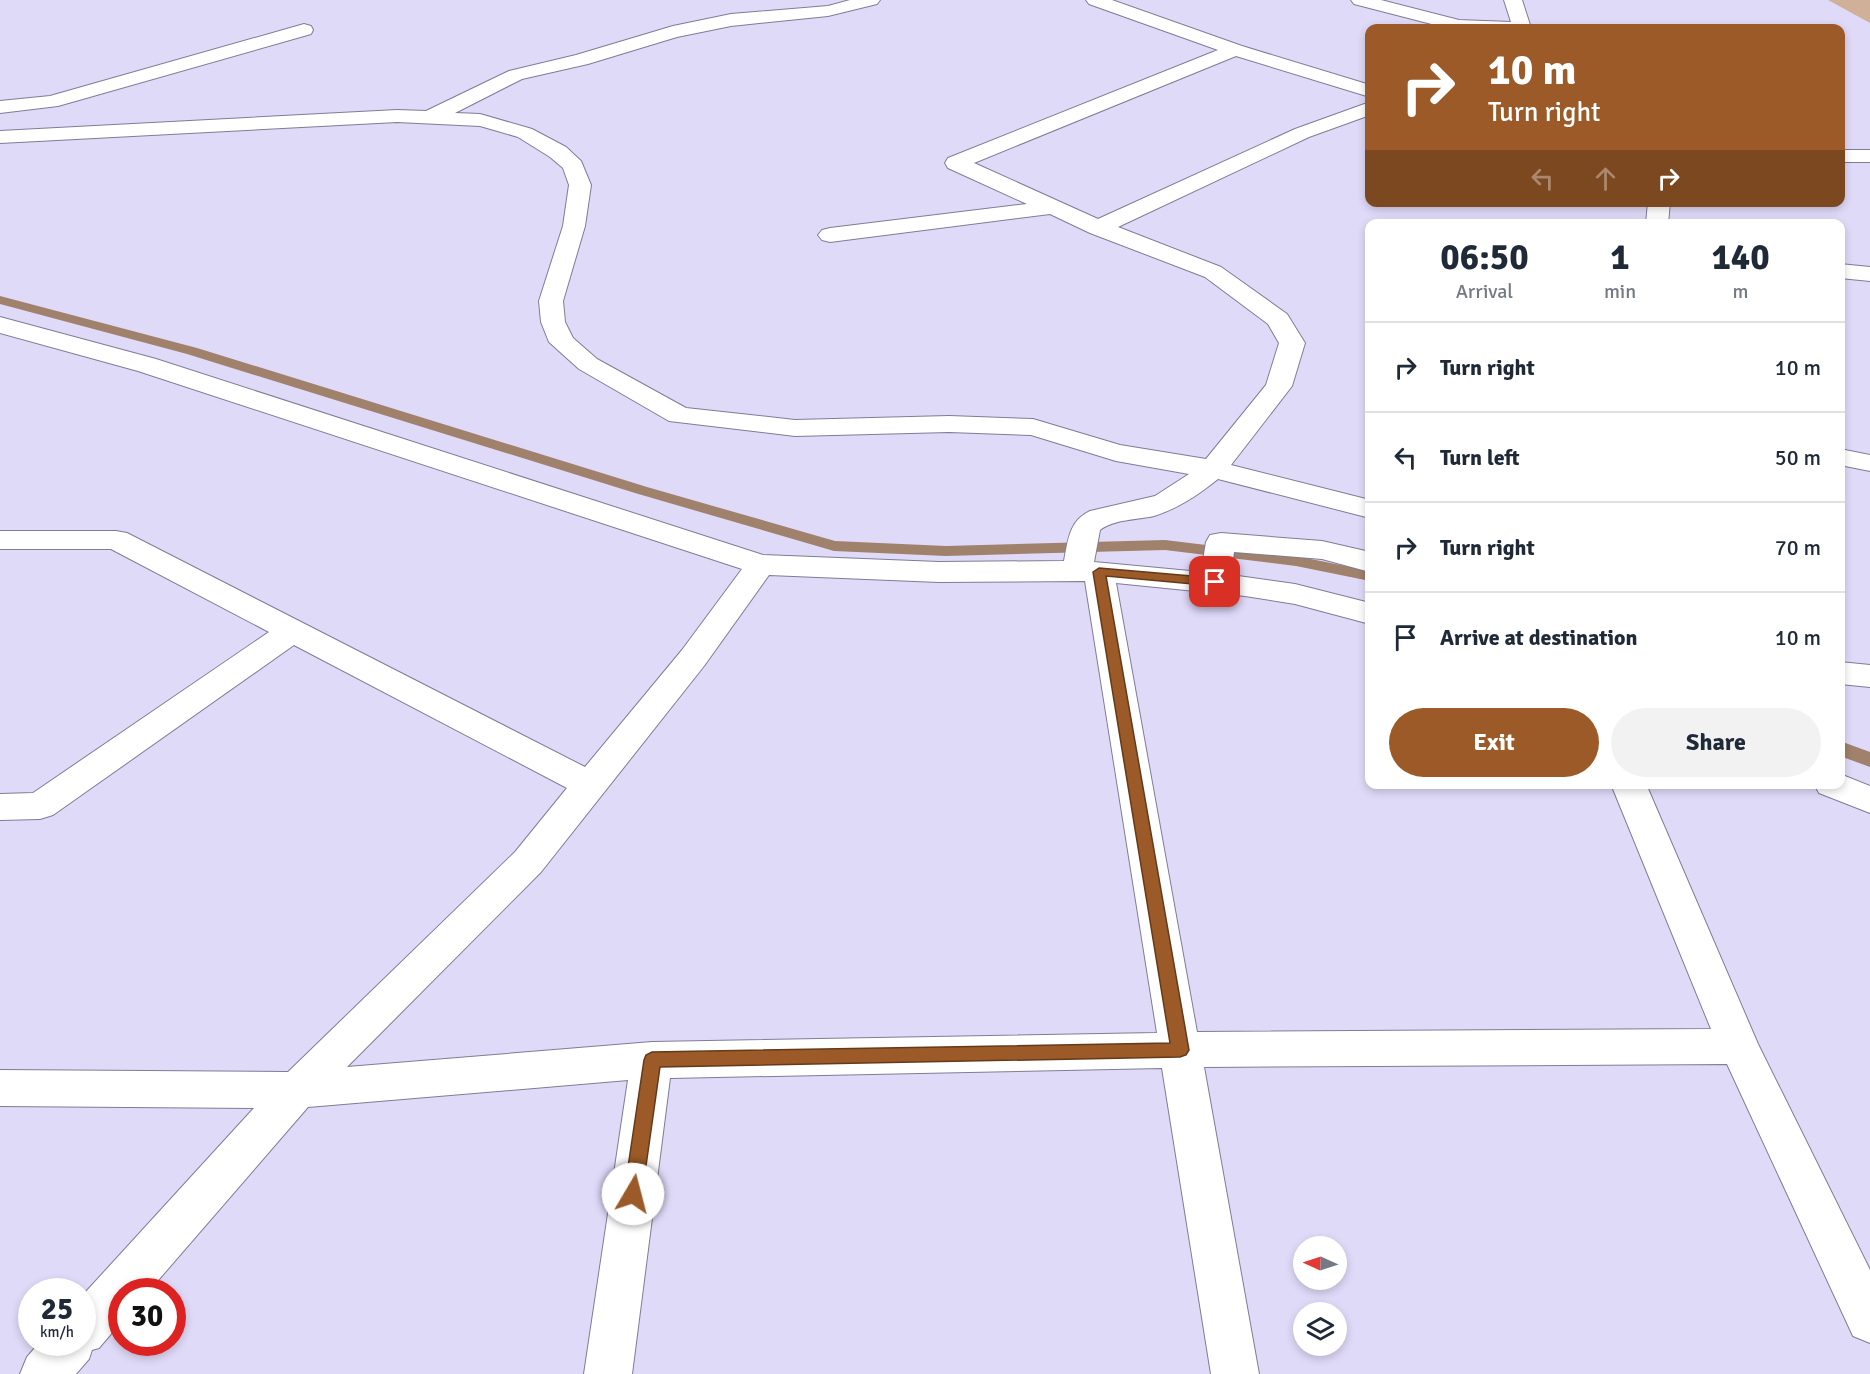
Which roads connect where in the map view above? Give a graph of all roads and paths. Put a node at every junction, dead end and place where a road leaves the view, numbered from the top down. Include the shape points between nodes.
1 (871, 0) edge
2 (1095, 0) edge
3 (1360, 0) edge
4 (1513, 0) edge
5 (1447, 24) edge
6 (1521, 24) edge
7 (304, 30) dead end
8 (1235, 50) junction
9 (1365, 89) edge
10 (0, 107) edge
11 (1365, 110) edge
12 (432, 116) junction
13 (0, 137) edge
14 (1845, 156) edge
15 (1870, 156) edge
16 (1054, 207) junction
17 (1098, 228) junction
18 (830, 235) dead end
19 (1845, 272) edge
20 (1870, 274) edge
21 (0, 325) edge
22 (1845, 458) edge
23 (1870, 463) edge
24 (1213, 469) junction
25 (1365, 508) edge
26 (0, 540) edge
27 (1365, 561) edge
28 (1217, 564) junction
29 (761, 565) junction
30 (1085, 569) junction
31 (1365, 613) edge
32 (291, 632) junction
33 (1845, 674) edge
34 (1870, 676) edge
35 (591, 785) junction
36 (1630, 789) edge
37 (1843, 789) edge
38 (1870, 800) edge
39 (0, 807) edge
40 (1739, 1046) junction
41 (1180, 1050) junction
42 (652, 1060) junction
43 (0, 1088) edge
44 (297, 1090) junction
45 (96, 1315) edge
46 (1870, 1320) edge
47 (60, 1356) edge
48 (44, 1374) edge
49 (608, 1374) edge
50 (1235, 1374) edge

1 - 12 street via 828,10 731,20 673,32 516,75
2 - 8 street
3 - 5 street
4 - 6 street
7 - 10 street via 51,102
8 - 9 street
8 - 16 street via 956,163
11 - 17 street via 1302,133
12 - 13 street
12 - 24 street via 480,120 525,133 558,152 573,166 580,185 574,226 551,301 553,322 562,342 588,363 679,415 795,428 949,424 1033,427 1116,453
14 - 15 street
16 - 17 street
16 - 18 street
17 - 24 street via 1213,272 1278,319 1292,342 1279,386
19 - 20 street
21 - 29 street via 147,365
22 - 23 street
24 - 25 street
24 - 30 street via 1165,502 1100,517 1086,527
26 - 32 street via 116,540
27 - 28 street via 1322,550
28 - 30 street
28 - 31 street via 1294,594
29 - 30 street via 939,572
29 - 35 street via 693,658
30 - 41 street
32 - 35 street
32 - 39 street via 40,806
33 - 34 street
35 - 44 street via 528,862
36 - 40 street
37 - 38 street
40 - 41 street
40 - 46 street
41 - 42 street
41 - 50 street
42 - 44 street
42 - 49 street
43 - 44 street
44 - 45 street
47 - 48 street

